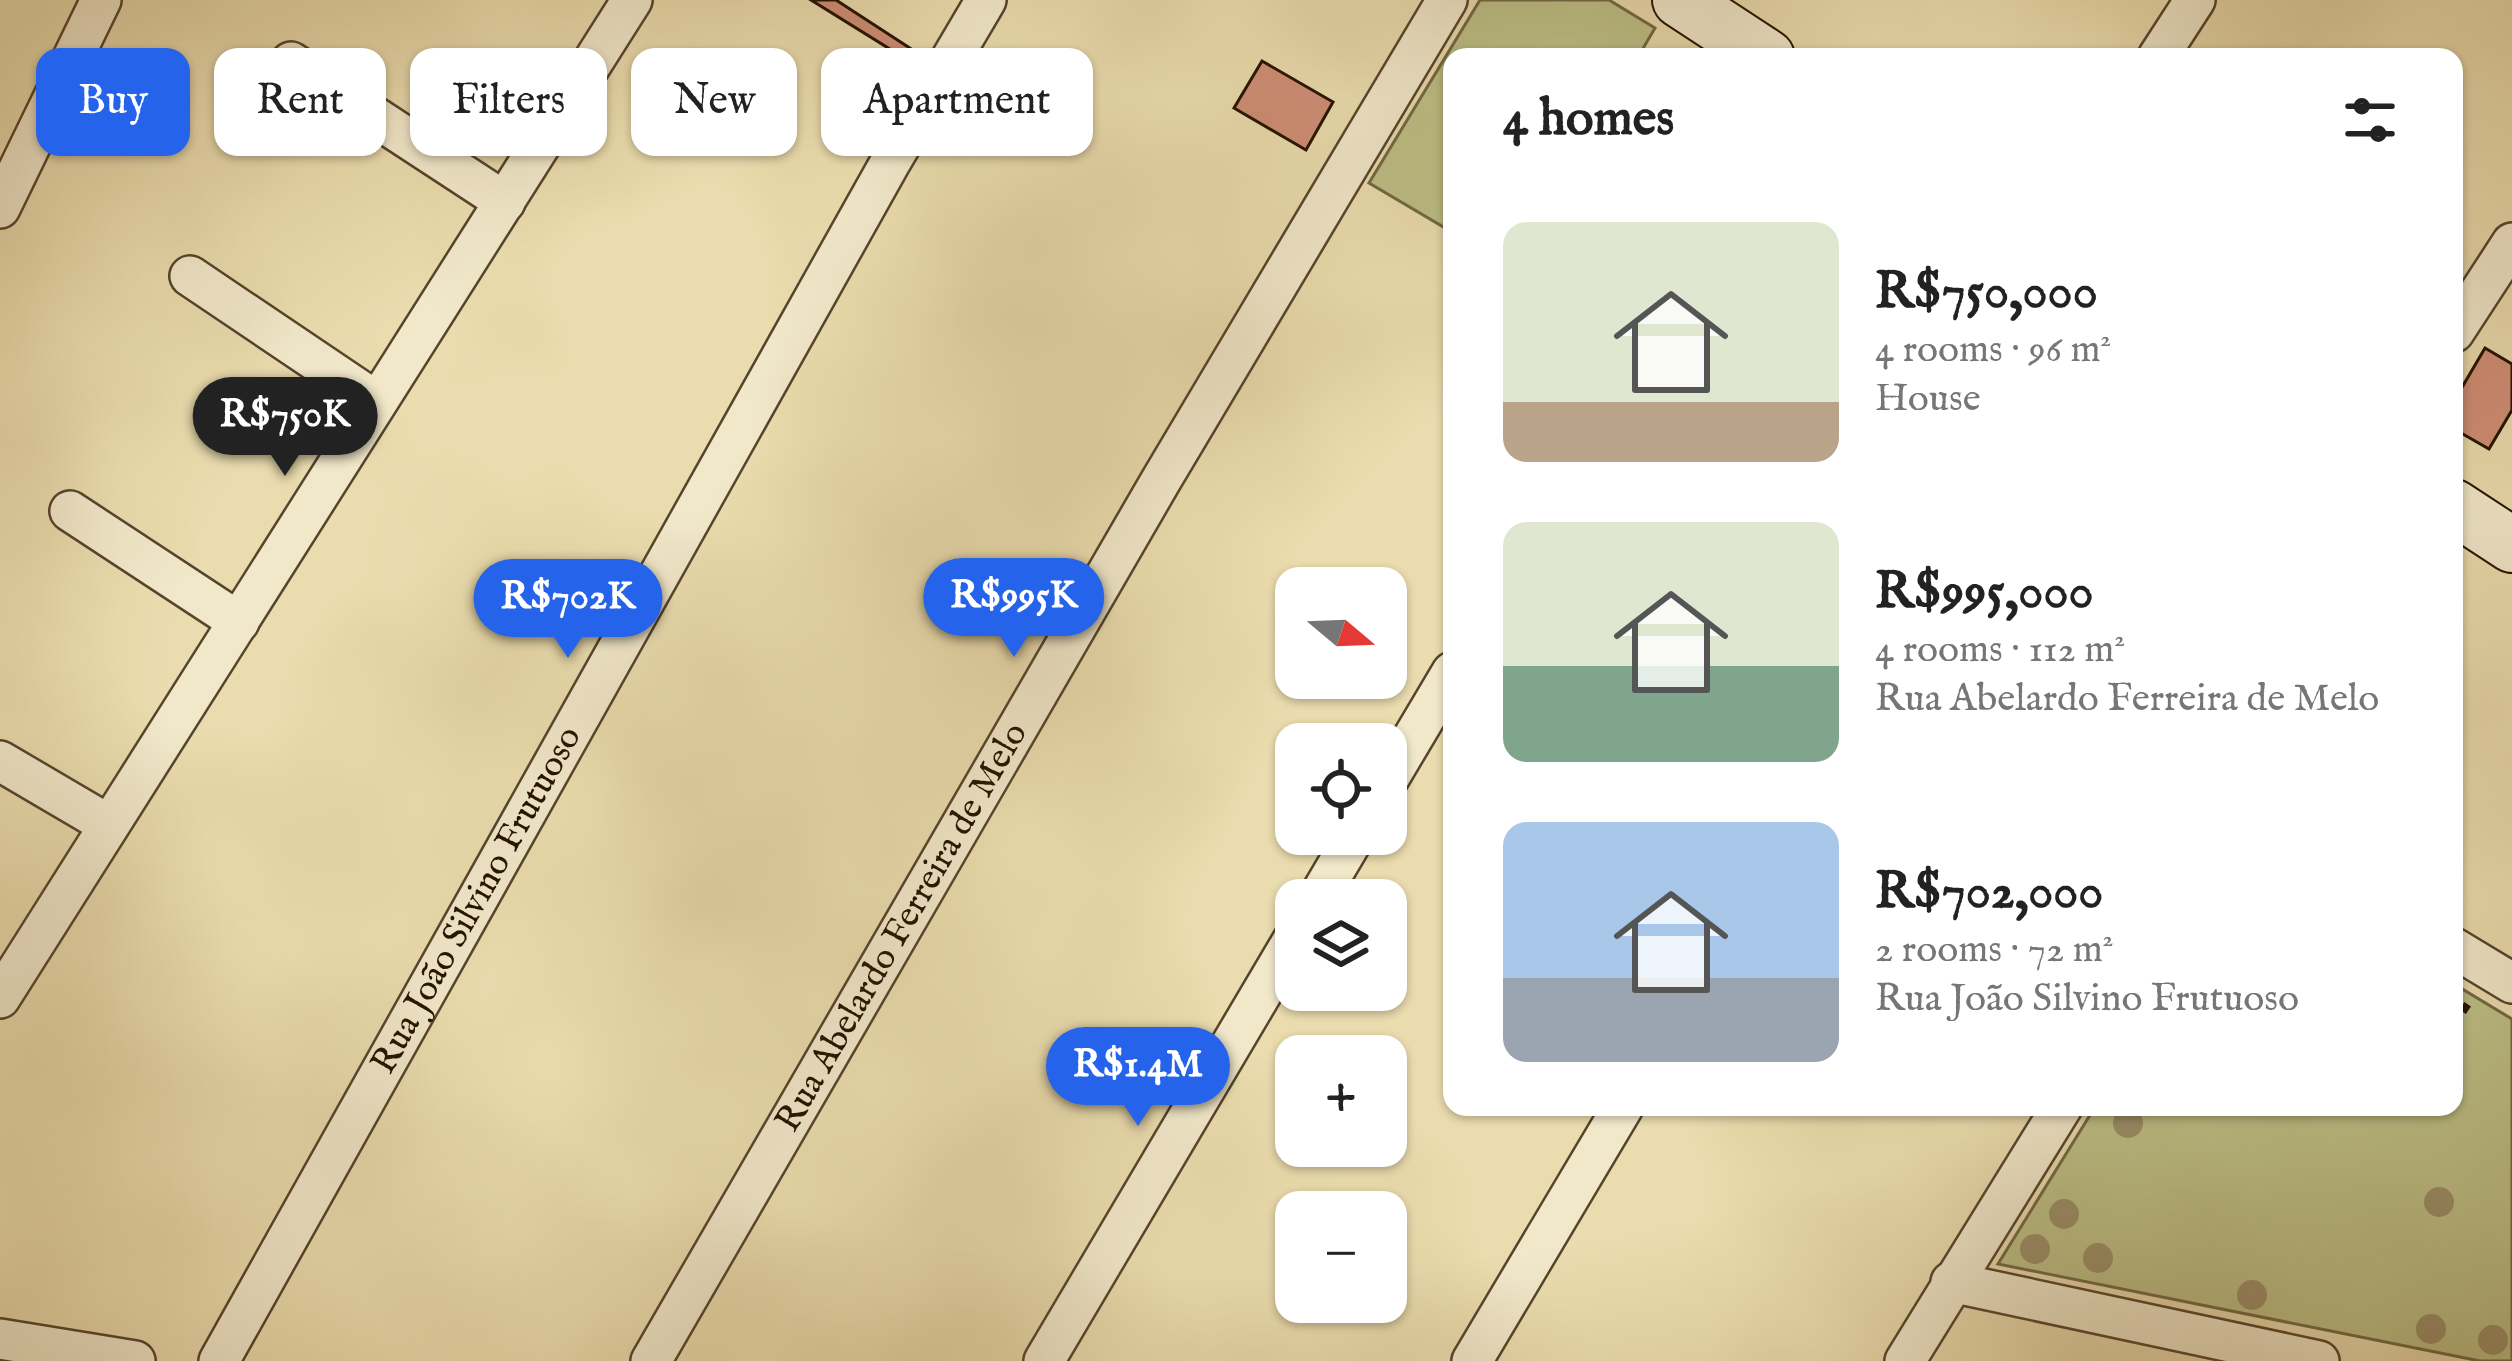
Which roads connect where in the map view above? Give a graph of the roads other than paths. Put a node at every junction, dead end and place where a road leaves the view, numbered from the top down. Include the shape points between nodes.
1 (101, 0) edge
2 (632, 0) edge
3 (986, 0) edge
4 (1448, 0) edge
5 (1680, 0) edge
6 (2195, 0) edge
7 (1746, 29) edge
8 (2164, 48) edge
9 (386, 124) edge
10 (505, 202) junction
11 (0, 208) edge
12 (2512, 243) edge
13 (190, 276) dead end
14 (2463, 318) edge
15 (377, 402) junction
16 (70, 512) dead end
17 (2463, 513) edge
18 (2512, 545) edge
19 (239, 622) junction
20 (1443, 687) edge
21 (1407, 748) edge
22 (0, 760) edge
23 (110, 825) junction
24 (2463, 953) edge
25 (1275, 971) edge
26 (2512, 983) edge
27 (0, 998) edge
28 (1618, 1116) edge
29 (2056, 1116) edge
30 (1951, 1282) junction
31 (0, 1339) edge
32 (135, 1361) edge
33 (219, 1361) edge
34 (651, 1361) edge
35 (1045, 1361) edge
36 (1472, 1361) edge
37 (1906, 1361) edge
38 (2318, 1361) edge

1 - 11 street
2 - 10 street
3 - 33 street, Rua João Silvino Frutuoso
4 - 34 street, Rua Abelardo Ferreira de Melo
5 - 7 main road
6 - 8 street
9 - 10 street
10 - 15 street
12 - 14 street
13 - 15 street
15 - 19 street
16 - 19 street
17 - 18 main road
19 - 23 street
20 - 21 street
22 - 23 street
23 - 27 street
24 - 26 street
25 - 35 street
28 - 36 street
29 - 30 street
30 - 37 street
30 - 38 street
31 - 32 street

